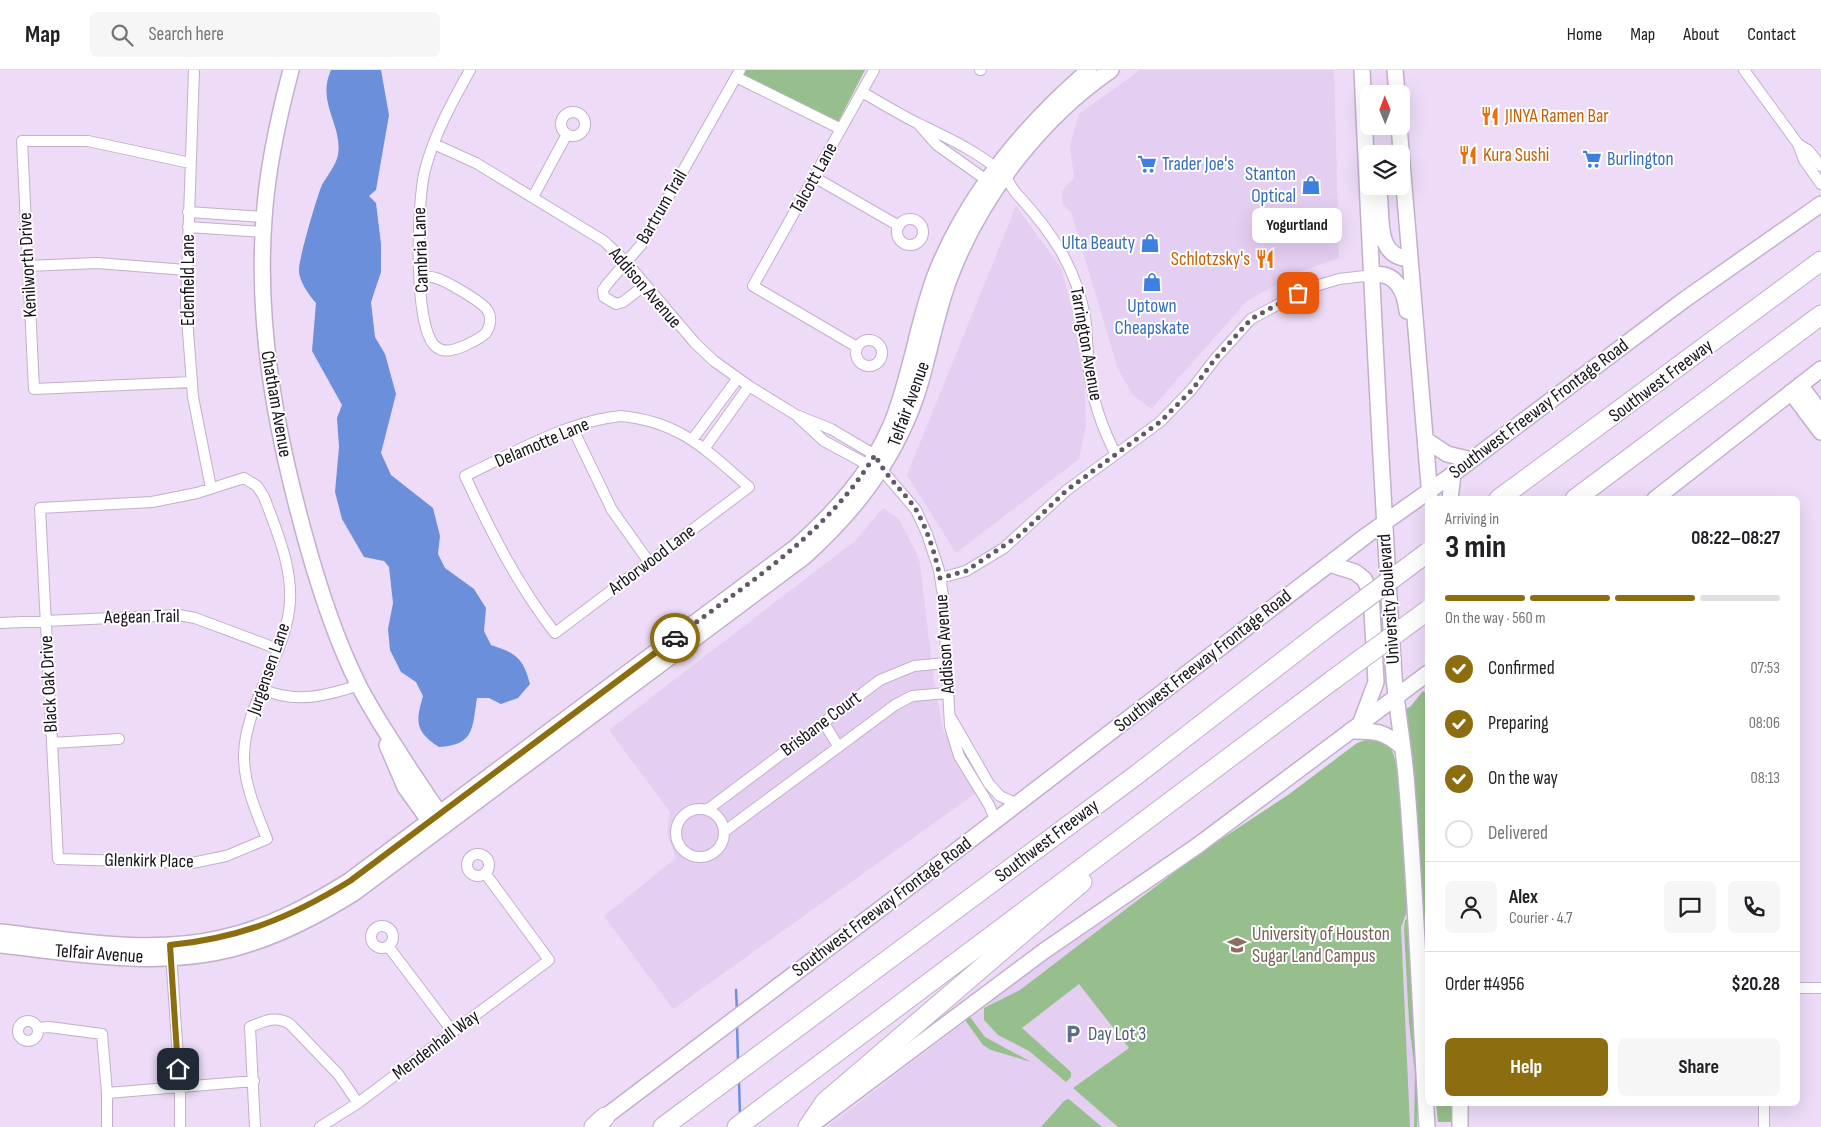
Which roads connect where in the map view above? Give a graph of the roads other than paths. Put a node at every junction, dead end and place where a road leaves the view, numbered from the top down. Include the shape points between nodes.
1 (194, 70) edge
2 (290, 70) edge
3 (470, 70) edge
4 (874, 70) edge
5 (1090, 70) edge
6 (1111, 70) edge
7 (1362, 70) edge
8 (1395, 70) edge
9 (1744, 70) edge
10 (738, 74) edge
11 (1396, 85) edge
12 (862, 92) junction
13 (841, 130) junction
14 (567, 134) dead end
15 (1401, 135) edge
16 (434, 144) junction
17 (1798, 144) junction
18 (1367, 145) edge
19 (190, 162) junction
20 (1821, 166) edge
21 (814, 177) junction
22 (996, 178) junction
23 (1821, 184) edge
24 (1370, 195) edge
25 (1379, 195) edge
26 (532, 197) junction
27 (1821, 204) edge
28 (188, 212) junction
29 (263, 225) junction
30 (899, 226) dead end
31 (188, 227) junction
32 (1821, 246) edge
33 (1410, 259) junction
34 (627, 263) junction
35 (1818, 264) edge
36 (28, 266) junction
37 (186, 270) junction
38 (1373, 275) junction
39 (420, 277) junction
40 (644, 284) junction
41 (1821, 315) edge
42 (857, 347) dead end
43 (1821, 369) edge
44 (1420, 370) junction
45 (738, 378) junction
46 (192, 382) junction
47 (749, 386) junction
48 (1795, 388) junction
49 (1821, 413) edge
50 (572, 427) junction
51 (1821, 432) edge
52 (692, 440) junction
53 (1426, 440) junction
54 (704, 449) junction
55 (1115, 453) junction
56 (1472, 460) junction
57 (875, 464) junction
58 (1453, 474) junction
59 (749, 487) joint
60 (211, 488) junction
61 (1430, 495) edge
62 (1450, 496) edge
63 (1503, 496) edge
64 (1579, 496) edge
65 (1659, 496) edge
66 (1425, 498) edge
67 (1384, 522) junction
68 (1425, 554) edge
69 (649, 562) junction
70 (1329, 564) junction
71 (940, 578) junction
72 (1425, 612) edge
73 (45, 620) junction
74 (0, 623) edge
75 (555, 632) joint
76 (278, 649) junction
77 (946, 663) junction
78 (1425, 675) edge
79 (359, 685) junction
80 (262, 689) junction
81 (947, 693) junction
82 (1396, 696) junction
83 (950, 715) junction
84 (824, 723) junction
85 (1356, 726) junction
86 (119, 739) dead end
87 (52, 743) junction
88 (838, 746) junction
89 (1402, 747) junction
90 (1018, 804) junction
91 (707, 810) junction
92 (996, 821) junction
93 (439, 822) junction
94 (725, 831) junction
95 (267, 839) joint
96 (1105, 851) junction
97 (58, 859) joint
98 (485, 873) dead end
99 (0, 932) edge
100 (1417, 941) junction
101 (0, 945) edge
102 (388, 946) dead end
103 (170, 952) junction
104 (1425, 956) edge
105 (1800, 988) edge
106 (1821, 988) edge
107 (38, 1028) dead end
108 (452, 1032) junction
109 (254, 1081) junction
110 (180, 1087) junction
111 (1425, 1090) edge
112 (107, 1093) junction
113 (358, 1103) junction
114 (1426, 1106) edge
115 (1460, 1106) edge
116 (1764, 1106) edge
117 (597, 1124) edge
118 (106, 1127) edge
119 (180, 1127) edge
120 (254, 1127) edge
121 (320, 1127) edge
122 (663, 1127) edge
123 (737, 1127) edge
124 (808, 1127) edge
125 (1427, 1127) edge
126 (1460, 1127) edge
127 (1764, 1127) edge

1 - 19 street, Edenfield Lane
2 - 29 main road, Chatham Avenue via 271,159
3 - 16 street, Cambria Lane
4 - 12 street, Talcott Lane
5 - 22 main road, Telfair Avenue via 1039,116
6 - 22 main road, Telfair Avenue via 1075,99
7 - 18 main road, University Boulevard
8 - 11 main road
9 - 17 street
10 - 13 street
10 - 34 street, Bartrum Trail
12 - 13 street, Talcott Lane
12 - 22 street, Tarrington Avenue via 918,124 947,136
13 - 21 street, Talcott Lane
14 - 26 street
15 - 33 main road
16 - 26 street, Addison Avenue via 476,163
16 - 39 street, Cambria Lane via 419,198
17 - 20 street via 1808,150
17 - 23 street via 1804,160
19 - 28 street, Edenfield Lane
19 - 36 street, Kenilworth Drive via 88,140 22,141
21 - 30 street
21 - 42 street, Talcott Lane via 753,286
22 - 55 street, Tarrington Avenue via 1010,185 1041,219 1054,238 1078,290 1085,317 1093,394 1101,424
22 - 57 main road, Telfair Avenue via 950,276 904,428
24 - 38 main road, University Boulevard
25 - 33 main road via 1384,242 1393,254
26 - 34 street, Addison Avenue via 604,242
27 - 56 main road, Southwest Freeway Frontage Road via 1684,300
28 - 29 street
28 - 31 street, Edenfield Lane
29 - 31 street
29 - 79 main road, Chatham Avenue via 262,287 266,337 281,438 322,597
31 - 37 street, Edenfield Lane
32 - 35 highway
33 - 44 main road
34 - 40 street, Addison Avenue
34 - 40 street, Bartrum Trail via 603,290 604,297 616,304 623,302
35 - 63 highway, Southwest Freeway
36 - 37 street via 97,263
36 - 46 street, Kenilworth Drive via 34,389
37 - 46 street, Edenfield Lane
38 - 44 main road via 1389,276 1402,291 1411,352
38 - 55 street via 1339,279 1309,288 1251,319 1192,390 1160,422
38 - 67 main road, University Boulevard
39 - 39 street, Cambria Lane via 440,280 482,305 489,312 489,328 482,337 454,350 438,348 429,336
40 - 45 street, Addison Avenue via 695,344
41 - 64 highway
43 - 48 main road
44 - 53 main road
45 - 47 street, Addison Avenue
45 - 52 street
46 - 60 street, Edenfield Lane
47 - 54 street
47 - 57 street, Addison Avenue via 796,415 831,428
48 - 49 main road
48 - 51 main road
48 - 65 main road
50 - 52 street, Delamotte Lane via 604,417 639,418 658,422
50 - 69 street via 612,510
50 - 75 street, Delamotte Lane via 465,476 509,566
52 - 54 street, Delamotte Lane
53 - 56 main road via 1447,454
53 - 61 main road
54 - 59 street, Delamotte Lane
55 - 71 street via 1067,490 1004,548 966,571
56 - 58 main road, Southwest Freeway Frontage Road
57 - 71 street, Addison Avenue via 916,510
57 - 93 main road, Telfair Avenue via 854,509 804,557
58 - 61 main road, Southwest Freeway Frontage Road
58 - 62 main road
59 - 69 street, Arborwood Lane
60 - 73 street, Black Oak Drive via 152,502 40,508
60 - 76 street, Jurgensen Lane via 244,478 257,486 264,497 288,574 289,610
66 - 67 main road, Southwest Freeway Frontage Road
67 - 70 main road, Southwest Freeway Frontage Road
67 - 82 main road, University Boulevard
68 - 122 highway, Southwest Freeway, bridge via 1135,776
69 - 75 street, Arborwood Lane
70 - 85 main road via 1355,572 1364,579 1371,593 1376,682
70 - 90 main road, Southwest Freeway Frontage Road
71 - 77 street, Addison Avenue
72 - 96 highway, bridge
73 - 74 street, Aegean Trail
73 - 76 street, Aegean Trail via 179,615
73 - 87 street, Black Oak Drive
76 - 80 street, Jurgensen Lane
77 - 81 street, Addison Avenue
77 - 84 street, Brisbane Court via 898,671 880,680
78 - 82 main road
79 - 80 street via 308,698 286,697
79 - 93 main road, Chatham Avenue
80 - 95 street, Jurgensen Lane via 248,729 244,759 250,795
81 - 83 street, Addison Avenue
81 - 88 street, Brisbane Court via 912,696
82 - 85 main road
82 - 89 main road, University Boulevard
83 - 90 street, Addison Avenue via 989,784 1000,796
83 - 92 street, Addison Avenue via 953,743
84 - 88 street
84 - 91 street, Brisbane Court
85 - 89 main road via 1389,736
85 - 124 main road via 1159,873 1044,951
86 - 87 street
87 - 97 street, Black Oak Drive
88 - 94 street, Brisbane Court
89 - 100 main road, University Boulevard
90 - 92 main road, Southwest Freeway Frontage Road
91 - 94 street via 718,816
91 - 94 street, Brisbane Court via 695,809 681,817 676,833 680,847 693,856 709,856 721,846
92 - 117 main road, Southwest Freeway Frontage Road
93 - 103 main road, Telfair Avenue via 354,894 304,923 251,944 223,951
95 - 97 street, Glenkirk Place via 226,856 192,863
96 - 123 highway
96 - 124 highway via 1080,886 825,1102
98 - 108 street, Mendenhall Way via 549,960
99 - 103 main road, Telfair Avenue
100 - 104 main road
100 - 111 main road, University Boulevard
101 - 103 main road, Telfair Avenue via 116,958
102 - 108 street
103 - 110 street
105 - 106 street
107 - 112 street via 102,1034
108 - 113 street, Mendenhall Way
109 - 110 street
109 - 113 street via 250,1026 276,1019 290,1024 332,1068
109 - 120 street
110 - 112 street
110 - 119 street
112 - 118 street
113 - 121 street, Mendenhall Way
114 - 125 main road, University Boulevard
115 - 126 main road
116 - 127 street

